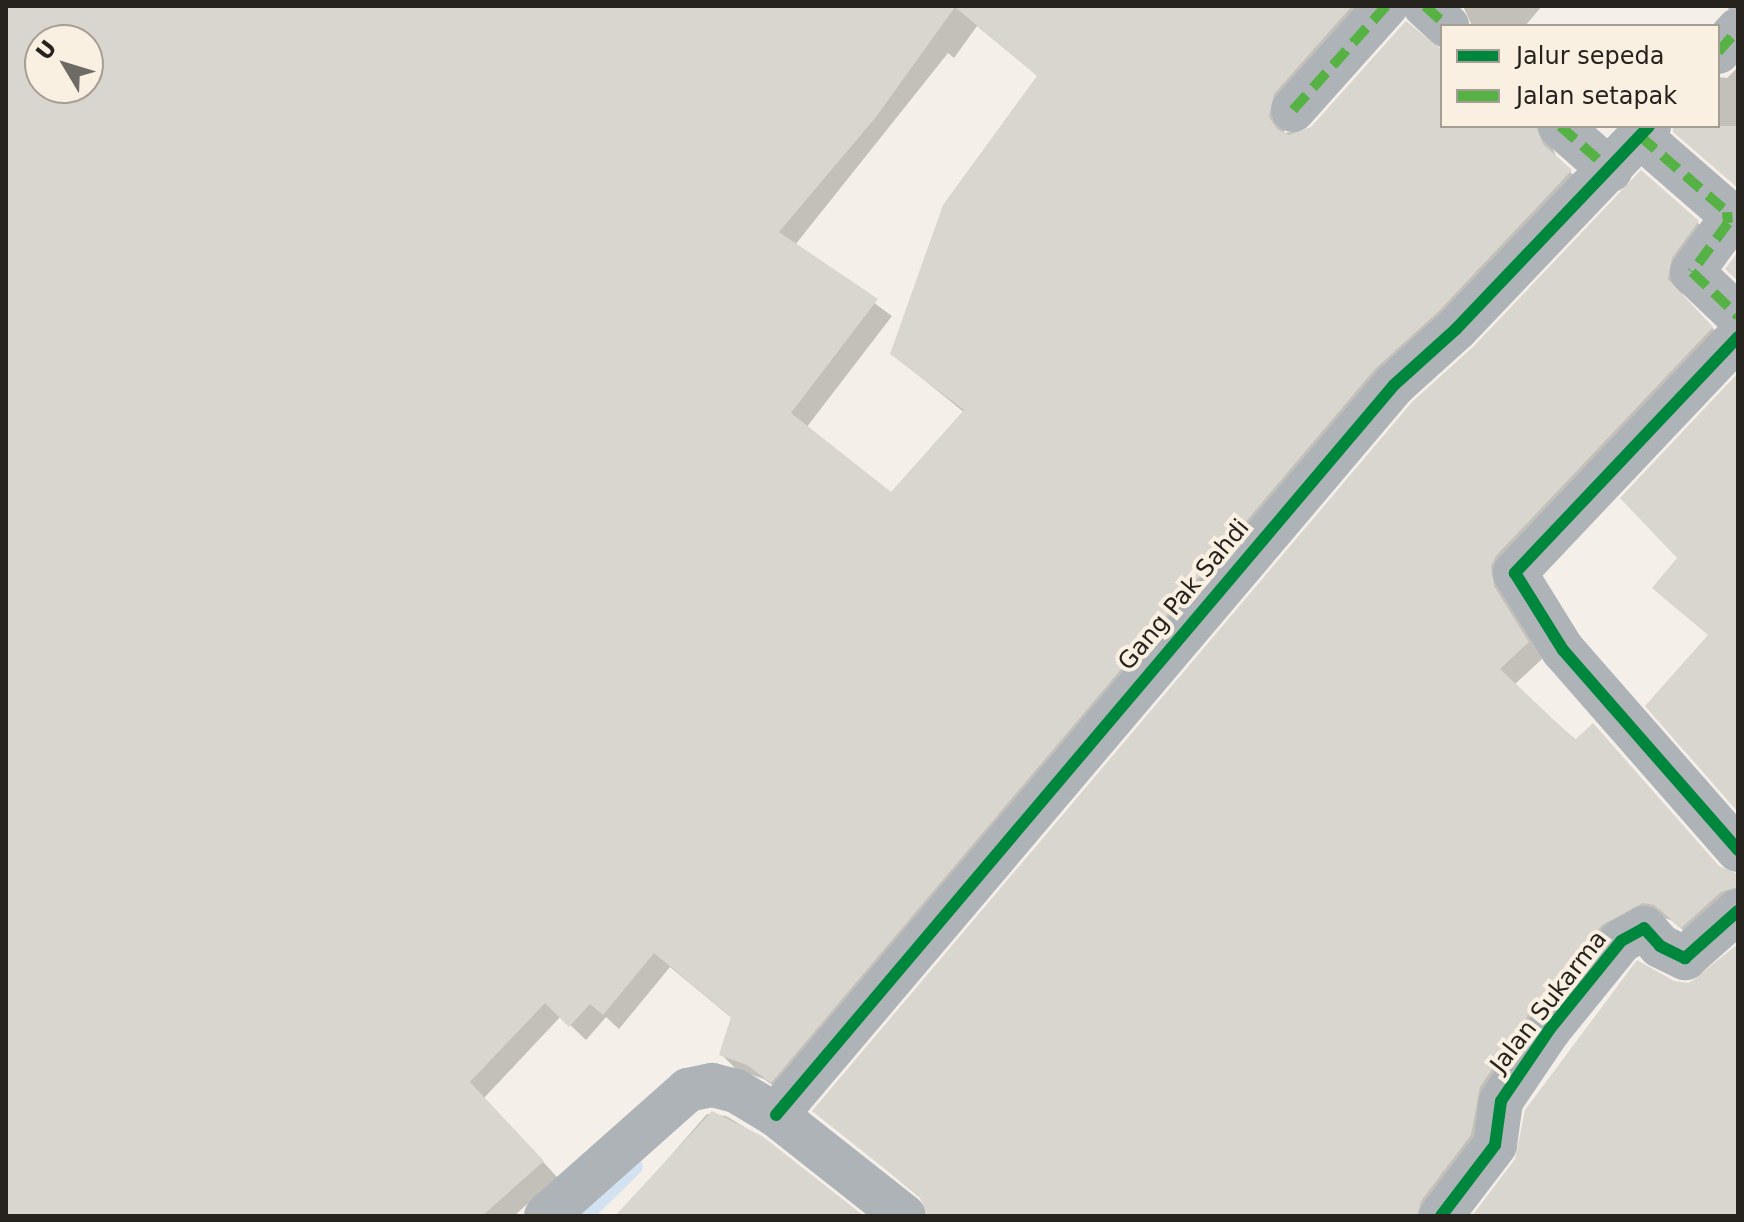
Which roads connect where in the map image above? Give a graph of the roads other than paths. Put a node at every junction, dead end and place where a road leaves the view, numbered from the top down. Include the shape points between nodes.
1 (1386, 6) edge
2 (1738, 30) edge
3 (1720, 50) edge
4 (1293, 110) dead end
5 (1562, 128) edge
6 (1645, 131) edge
7 (1610, 170) junction
8 (1738, 316) edge
9 (1738, 337) edge
10 (1738, 850) edge
11 (1738, 911) edge
12 (776, 1115) junction
13 (546, 1216) edge
14 (904, 1216) edge
15 (1441, 1216) edge

1 - 4 street
2 - 3 street
5 - 7 street
6 - 7 street, Gang Pak Sahdi
6 - 8 street via 1727,212 1728,223 1692,272
7 - 12 street, Gang Pak Sahdi via 1456,329 1394,385
9 - 10 street via 1515,573 1563,650
11 - 15 street, Jalan Sukarma via 1685,958 1660,946 1644,928 1621,941 1549,1030 1501,1101 1495,1145
12 - 13 street via 736,1091 712,1085 688,1090
12 - 14 street

